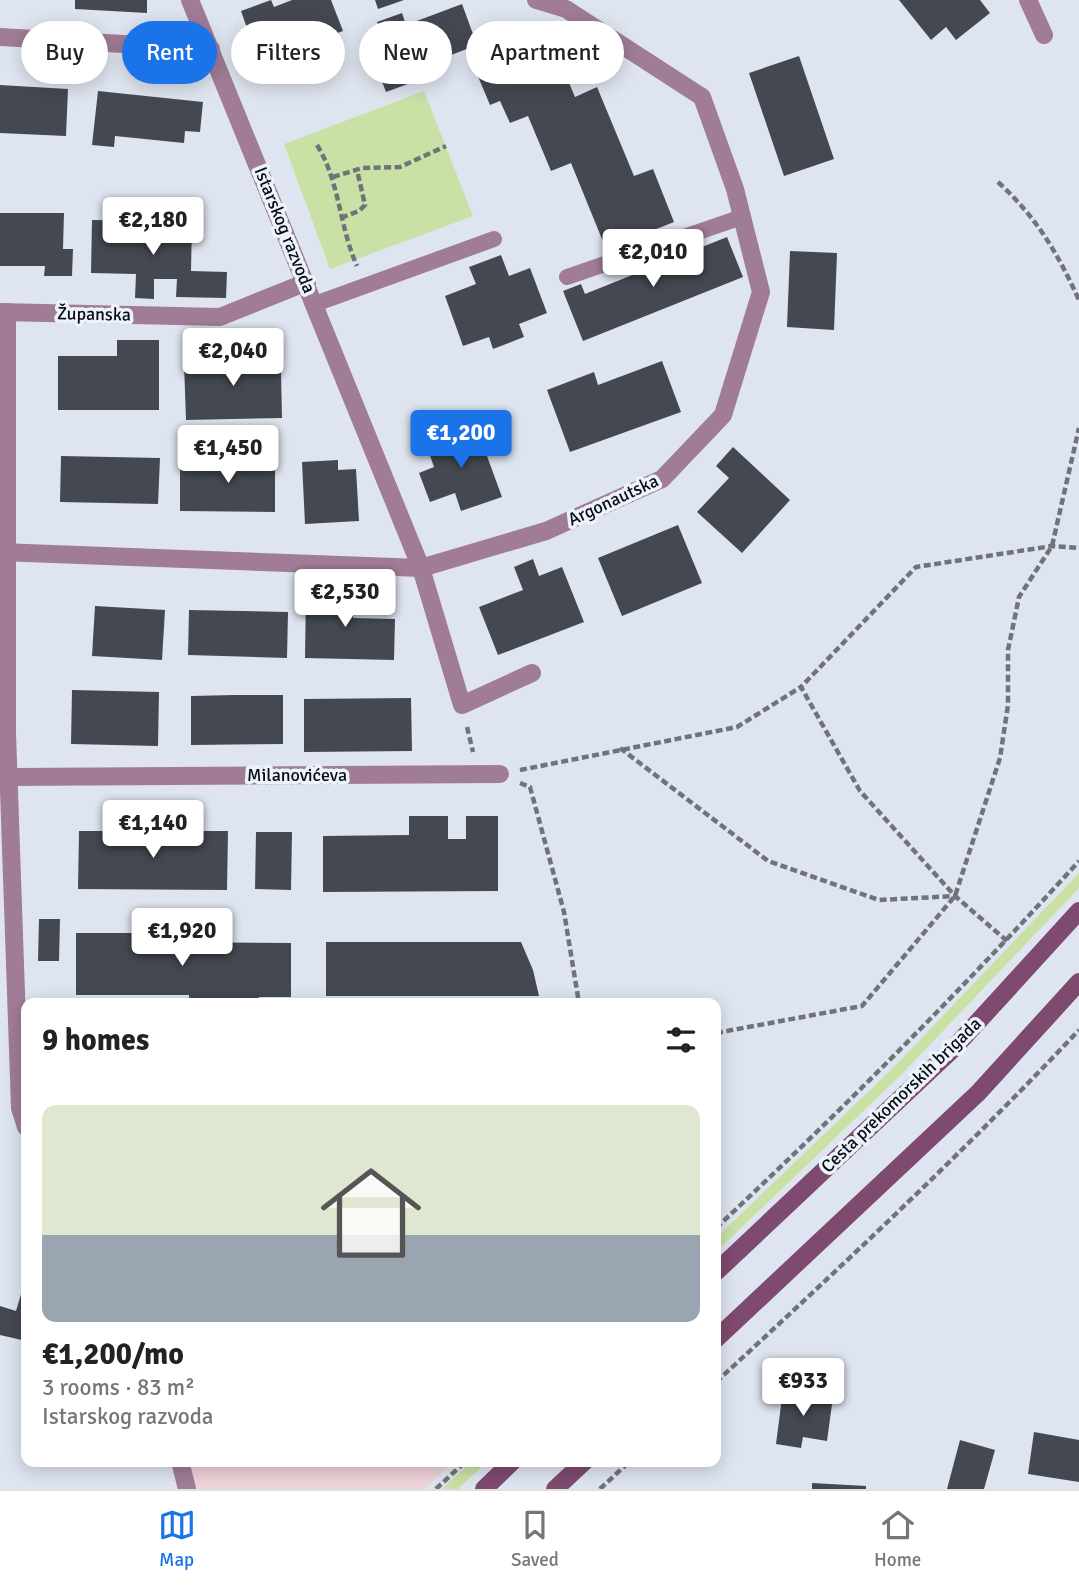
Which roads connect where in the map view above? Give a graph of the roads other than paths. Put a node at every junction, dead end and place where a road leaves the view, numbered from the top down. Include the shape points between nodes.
1 (190, 0) edge
2 (536, 0) edge
3 (1028, 0) edge
4 (199, 21) edge
5 (1044, 35) dead end
6 (0, 37) edge
7 (122, 44) edge
8 (217, 64) edge
9 (742, 217) junction
10 (494, 239) dead end
11 (567, 277) dead end
12 (307, 282) junction
13 (315, 304) junction
14 (3, 312) edge
15 (3, 552) edge
16 (421, 568) junction
17 (532, 673) dead end
18 (500, 774) road end
19 (10, 777) junction
20 (1079, 911) edge
21 (1079, 982) edge
22 (15, 1034) edge
23 (21, 1111) edge
24 (721, 1267) edge
25 (721, 1334) edge
26 (181, 1467) edge
27 (507, 1467) edge
28 (578, 1467) edge
29 (186, 1488) edge
30 (484, 1489) edge
31 (555, 1489) edge

1 - 4 street, Istarskog razvoda
2 - 9 street, Argonautska via 566,9 702,97
3 - 5 street
6 - 7 street
8 - 12 street, Istarskog razvoda
9 - 11 lane
9 - 16 street, Argonautska via 761,292 723,415 662,479 545,531
10 - 13 lane
12 - 13 street, Istarskog razvoda
12 - 14 street, Županska via 220,317
13 - 16 street, Istarskog razvoda
14 - 15 street
15 - 16 street, Argonautska
15 - 19 street
16 - 17 street, Istarskog razvoda via 462,705
18 - 19 street, Milanovićeva
19 - 22 street
20 - 24 main road, Cesta prekomorskih brigada via 953,1049
21 - 25 main road via 978,1093
22 - 23 street
26 - 29 street
27 - 30 main road
28 - 31 main road

